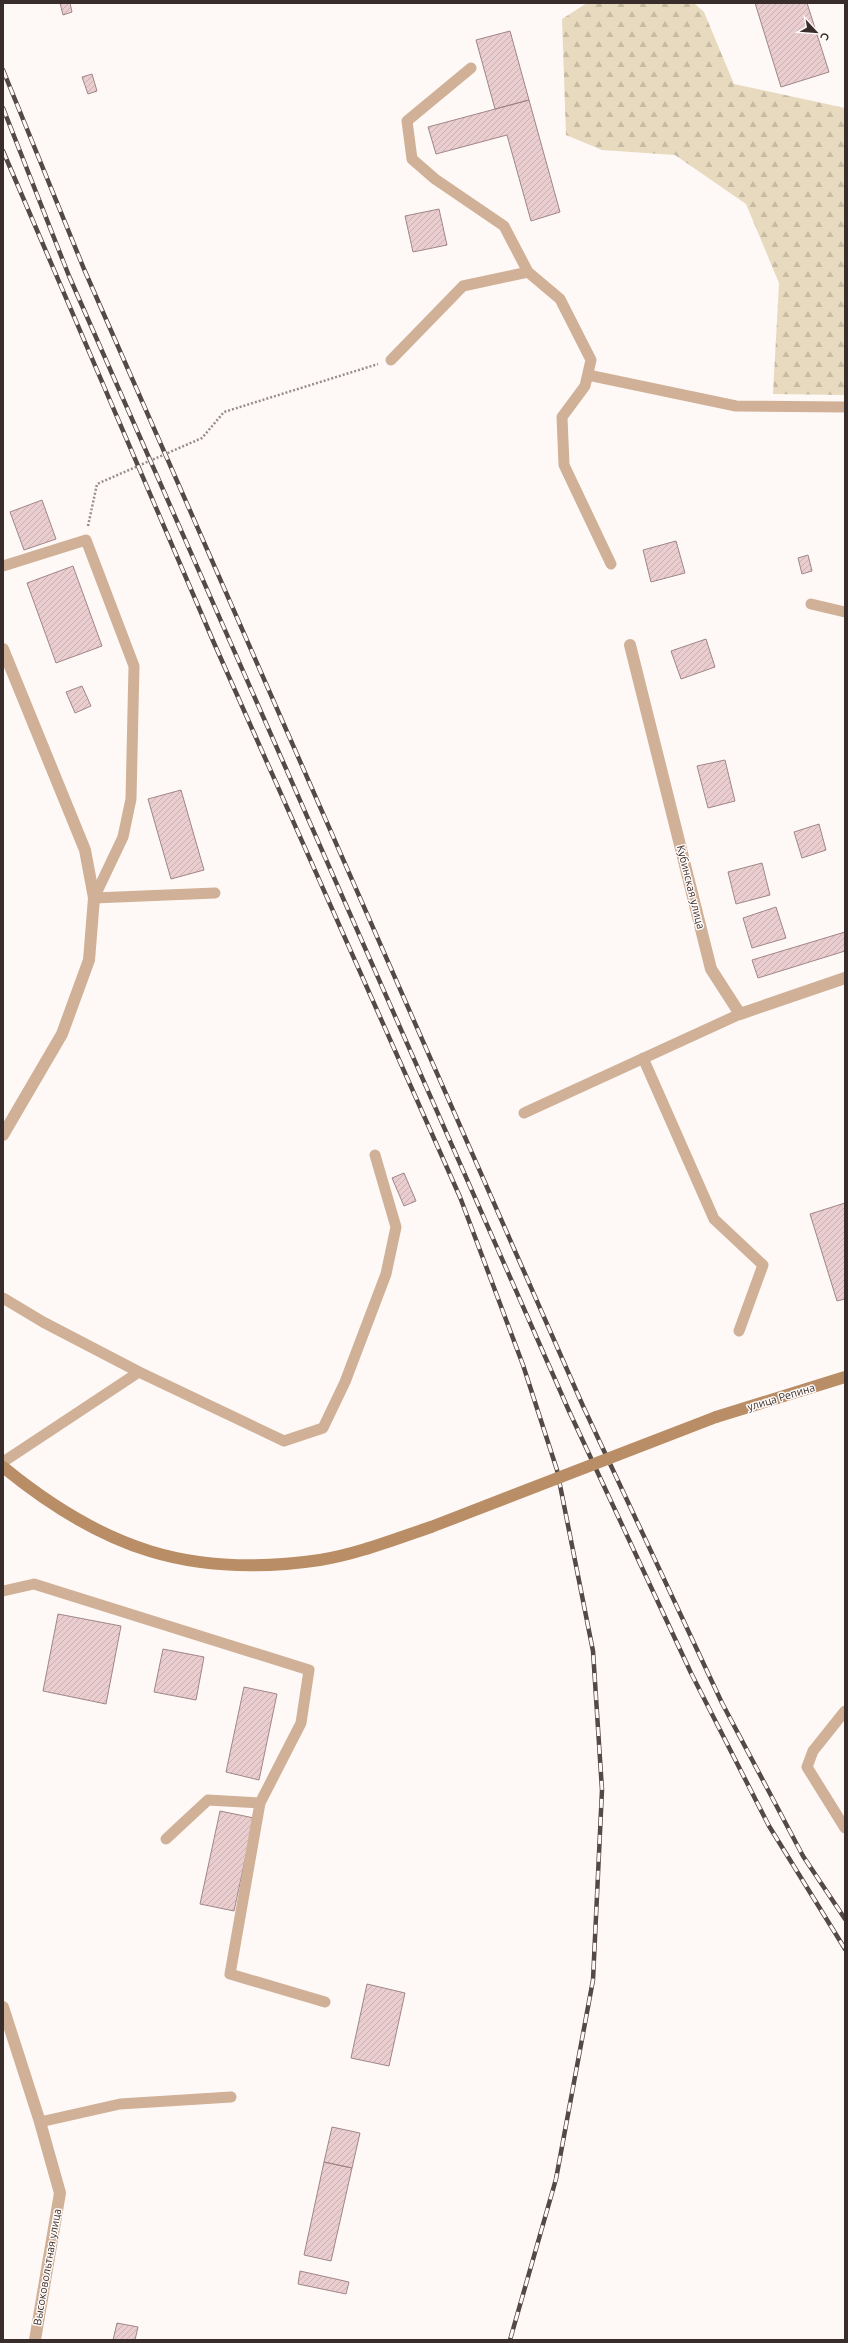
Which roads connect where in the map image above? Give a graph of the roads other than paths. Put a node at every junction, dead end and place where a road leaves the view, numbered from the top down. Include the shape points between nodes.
1 (470, 68) dead end
2 (528, 272) junction
3 (391, 360) road end
4 (588, 375) junction
5 (845, 407) edge
6 (611, 564) dead end
7 (3, 566) edge
8 (811, 604) dead end
9 (845, 612) edge
10 (630, 645) dead end
11 (3, 649) edge
12 (215, 893) dead end
13 (94, 898) junction
14 (845, 978) edge
15 (740, 1014) junction
16 (642, 1058) junction
17 (524, 1113) dead end
18 (3, 1136) edge
19 (375, 1156) dead end
20 (3, 1298) edge
21 (739, 1331) dead end
22 (139, 1372) junction
23 (845, 1377) edge
24 (3, 1462) edge
25 (3, 1467) edge
26 (3, 1591) edge
27 (845, 1711) edge
28 (260, 1803) junction
29 (845, 1828) edge
30 (166, 1839) dead end
31 (325, 2002) dead end
32 (3, 2007) edge
33 (231, 2097) dead end
34 (40, 2122) junction
35 (35, 2340) edge

1 - 2 lane via 407,121 412,159 435,179 504,226
2 - 3 lane via 463,286
2 - 4 lane via 560,299 592,360
4 - 5 lane via 736,406
4 - 6 lane via 585,386 562,417 564,465
7 - 13 lane via 86,540 134,666 131,799 123,837
8 - 9 lane
10 - 15 street, Кубинская улица via 711,968
11 - 13 street via 85,850
12 - 13 lane
13 - 18 street via 89,960 62,1034
14 - 15 street
15 - 16 lane
16 - 17 lane
16 - 21 lane via 714,1219 763,1265
19 - 22 lane via 396,1227 386,1274 345,1382 323,1428 284,1441
20 - 22 lane
22 - 24 lane
23 - 25 main road, улица Репина, bridge via 716,1417 375,1547 321,1560 209,1564 158,1555 113,1539 76,1520 36,1494
26 - 28 lane via 34,1584 309,1670 301,1723
27 - 29 lane via 813,1751 807,1767
28 - 30 lane via 208,1800
28 - 31 lane via 230,1974
32 - 34 street
33 - 34 lane via 120,2104
34 - 35 street, Высоковольтная улица via 60,2193

